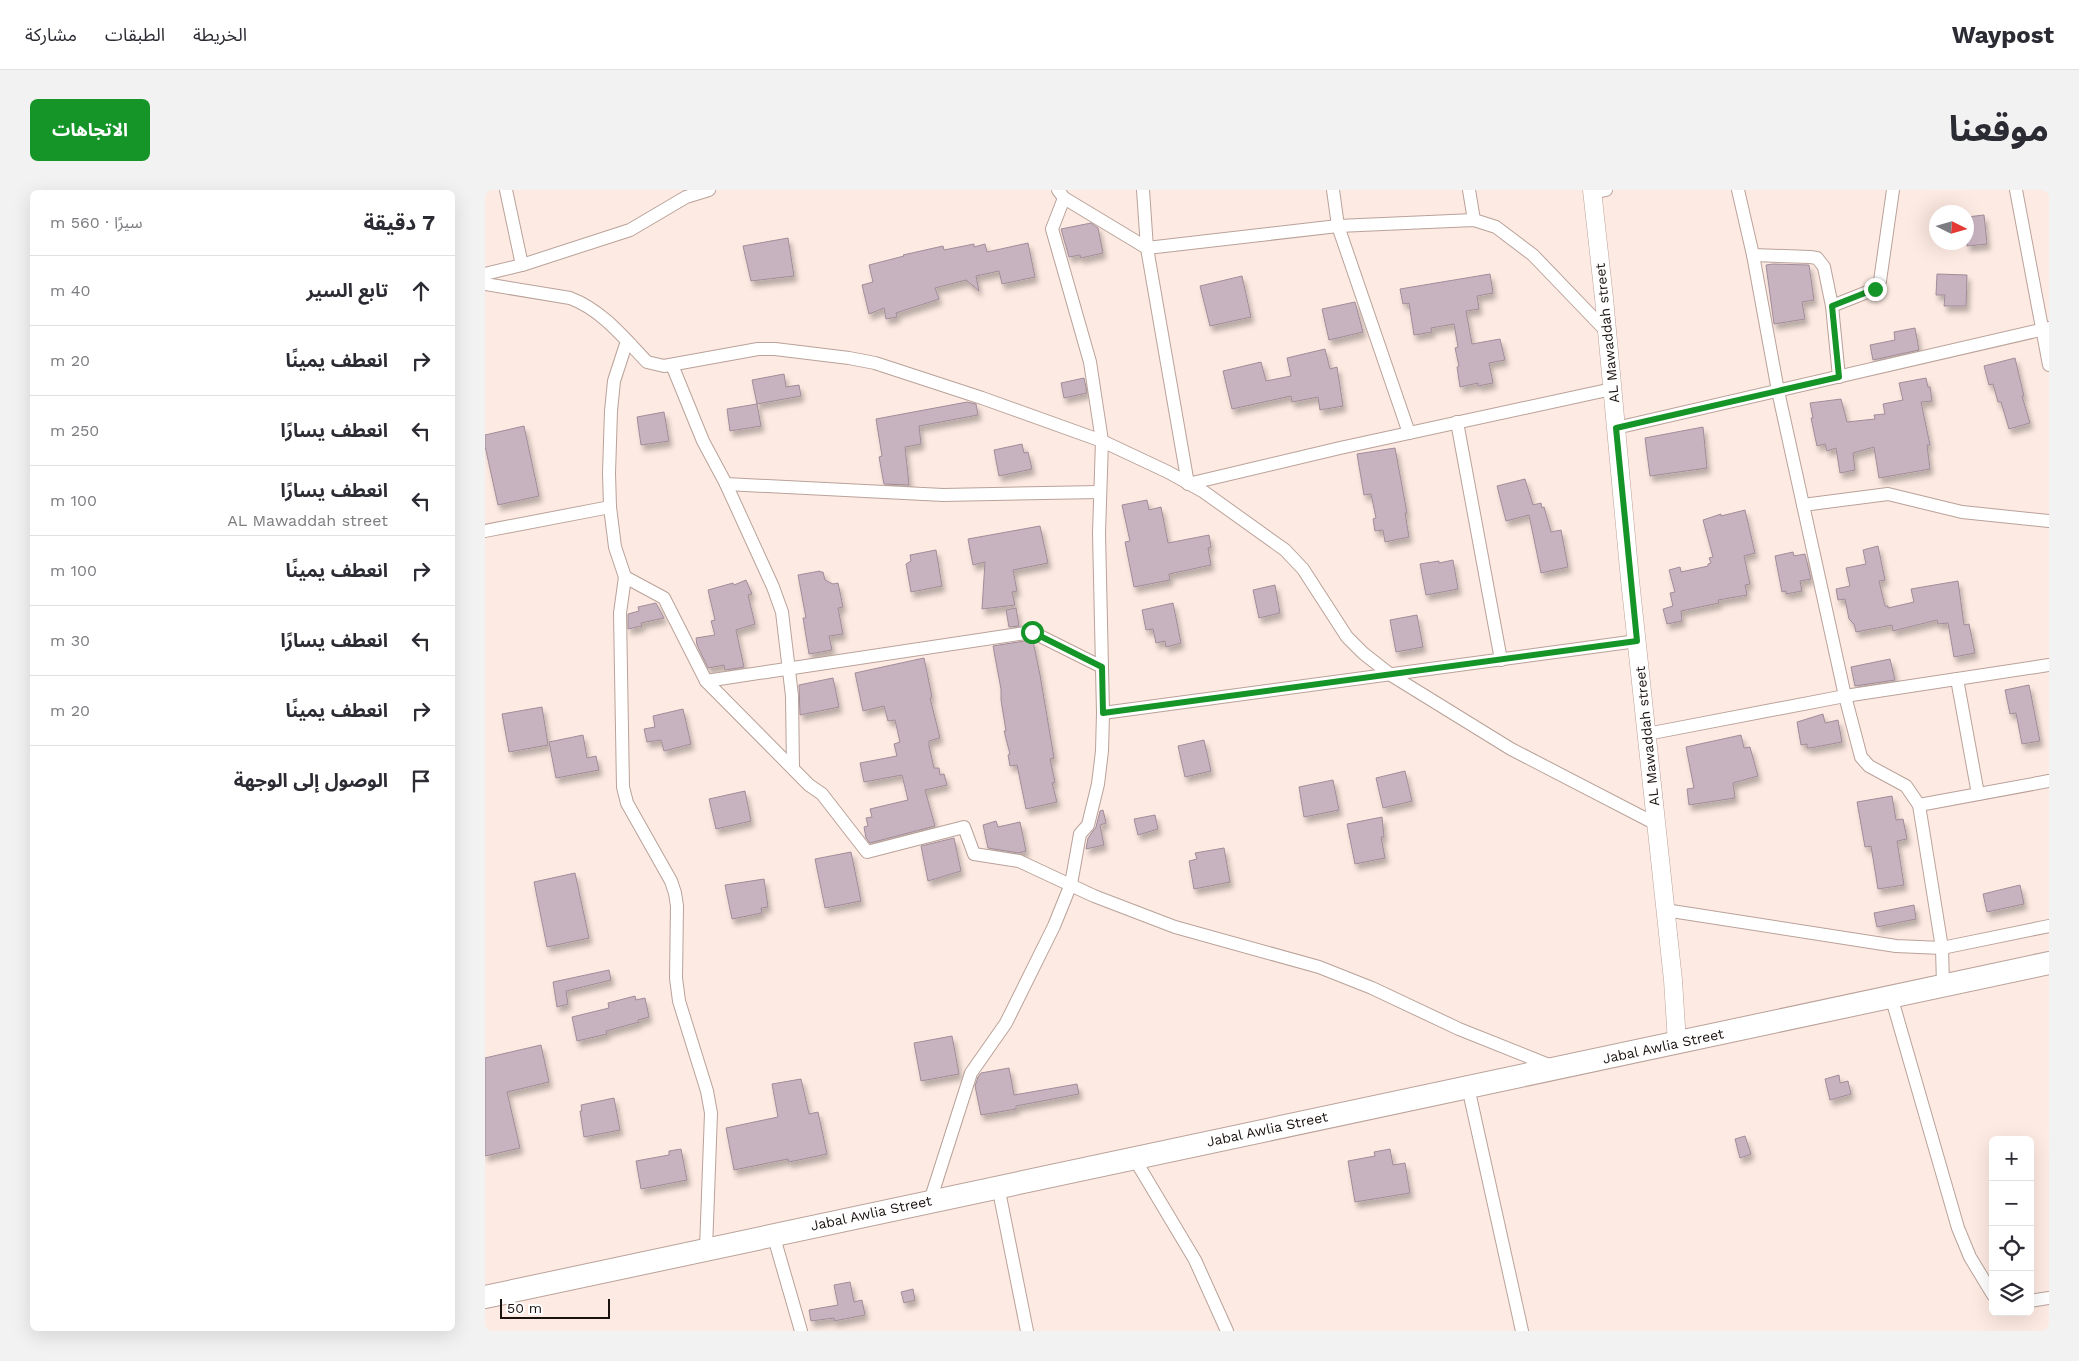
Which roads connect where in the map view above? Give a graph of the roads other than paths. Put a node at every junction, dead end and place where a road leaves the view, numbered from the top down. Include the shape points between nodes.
1 (506, 190) edge
2 (709, 190) edge
3 (1143, 190) edge
4 (1333, 190) edge
5 (1469, 190) edge
6 (1739, 190) edge
7 (1893, 190) edge
8 (2017, 190) edge
9 (1596, 191) edge
10 (1061, 194) edge
11 (1474, 220) junction
12 (1338, 226) junction
13 (1147, 248) junction
14 (1753, 255) junction
15 (521, 265) junction
16 (485, 274) edge
17 (485, 284) edge
18 (1832, 306) junction
19 (2046, 329) edge
20 (1607, 332) junction
21 (627, 341) junction
22 (672, 365) junction
23 (2049, 366) edge
24 (1839, 377) junction
25 (1612, 388) junction
26 (1778, 391) junction
27 (1457, 422) junction
28 (1616, 428) junction
29 (1409, 433) junction
30 (1101, 441) junction
31 (726, 484) junction
32 (1188, 484) junction
33 (1101, 492) junction
34 (1803, 505) junction
35 (609, 506) junction
36 (2049, 521) edge
37 (485, 531) edge
38 (625, 577) junction
39 (1637, 641) junction
40 (1501, 660) junction
41 (2049, 665) edge
42 (1102, 667) junction
43 (789, 669) junction
44 (1391, 675) junction
45 (1957, 679) junction
46 (706, 681) junction
47 (1845, 696) junction
48 (1103, 713) junction
49 (1647, 734) junction
50 (793, 768) junction
51 (2049, 781) edge
52 (1978, 794) junction
53 (1919, 805) junction
54 (1656, 824) junction
55 (1071, 884) junction
56 (1665, 910) junction
57 (2049, 926) edge
58 (1942, 948) junction
59 (2049, 962) edge
60 (1943, 985) junction
61 (1891, 996) junction
62 (1677, 1043) junction
63 (1556, 1068) junction
64 (1468, 1087) junction
65 (1134, 1158) junction
66 (998, 1186) junction
67 (929, 1201) junction
68 (773, 1234) junction
69 (706, 1249) junction
70 (1989, 1288) edge
71 (485, 1297) edge
72 (2049, 1298) edge
73 (2034, 1300) edge
74 (801, 1331) edge
75 (1027, 1331) edge
76 (1227, 1331) edge
77 (1522, 1331) edge

1 - 15 street
2 - 15 street via 686,197 630,230
3 - 13 street
4 - 12 street
5 - 11 street
6 - 14 street
7 - 18 street via 1880,281 1875,289
8 - 19 street
9 - 20 street, AL Mawaddah street
10 - 13 street
10 - 30 street via 1052,229 1090,362
11 - 12 street
11 - 20 street via 1496,228 1533,255
12 - 13 street
12 - 29 street
13 - 32 street
14 - 18 street via 1817,258 1824,267
14 - 26 street
15 - 16 street
17 - 21 street via 580,302 593,308
18 - 24 street
19 - 23 street
19 - 24 street
20 - 25 street, AL Mawaddah street
21 - 22 street via 647,362
21 - 35 street via 614,381
22 - 30 street via 758,349 875,363
22 - 31 street via 703,441
24 - 26 street
25 - 27 street
25 - 28 street, AL Mawaddah street
26 - 28 street
26 - 34 street
27 - 29 street
27 - 40 street
28 - 39 street, AL Mawaddah street
29 - 32 street
30 - 32 street
30 - 33 street
31 - 33 street via 943,496
31 - 43 street via 782,612
32 - 44 street via 1285,550 1303,569 1347,637
33 - 42 street
34 - 36 street via 1888,494 1962,512
34 - 47 street
35 - 37 street
35 - 38 street via 615,547
38 - 46 street via 664,598
38 - 69 street via 620,613 623,787 627,803 671,881 677,906 676,978 679,1001 711,1113
39 - 40 street
39 - 49 street, AL Mawaddah street
40 - 44 street
41 - 45 street
42 - 43 street via 1032,632
42 - 48 street
43 - 46 street
43 - 50 street
44 - 48 street
44 - 54 street via 1511,749
45 - 47 street
45 - 52 street
46 - 50 street
47 - 49 street
47 - 53 street via 1861,757 1869,766 1906,786
48 - 55 street via 1098,784 1088,825 1080,834
49 - 54 street, AL Mawaddah street
50 - 55 street via 821,794 867,852 964,827 974,854 1019,861
51 - 52 street
52 - 53 street
53 - 58 street
54 - 56 street, AL Mawaddah street
55 - 63 street via 1175,927 1319,966 1459,1029
55 - 67 street via 1006,1023 971,1074
56 - 58 street via 1895,946
56 - 62 street, AL Mawaddah street
57 - 58 street
58 - 60 street
59 - 60 highway, Jabal Awlia Street
60 - 61 highway, Jabal Awlia Street
61 - 62 highway, Jabal Awlia Street
61 - 70 street via 1958,1228 1970,1257
62 - 63 highway, Jabal Awlia Street
63 - 64 highway, Jabal Awlia Street
64 - 65 highway, Jabal Awlia Street
64 - 77 street
65 - 66 highway, Jabal Awlia Street
65 - 76 street via 1195,1260
66 - 67 highway, Jabal Awlia Street
66 - 75 street
67 - 68 highway, Jabal Awlia Street
68 - 69 highway, Jabal Awlia Street
68 - 74 street
69 - 71 highway, Jabal Awlia Street
72 - 73 street

